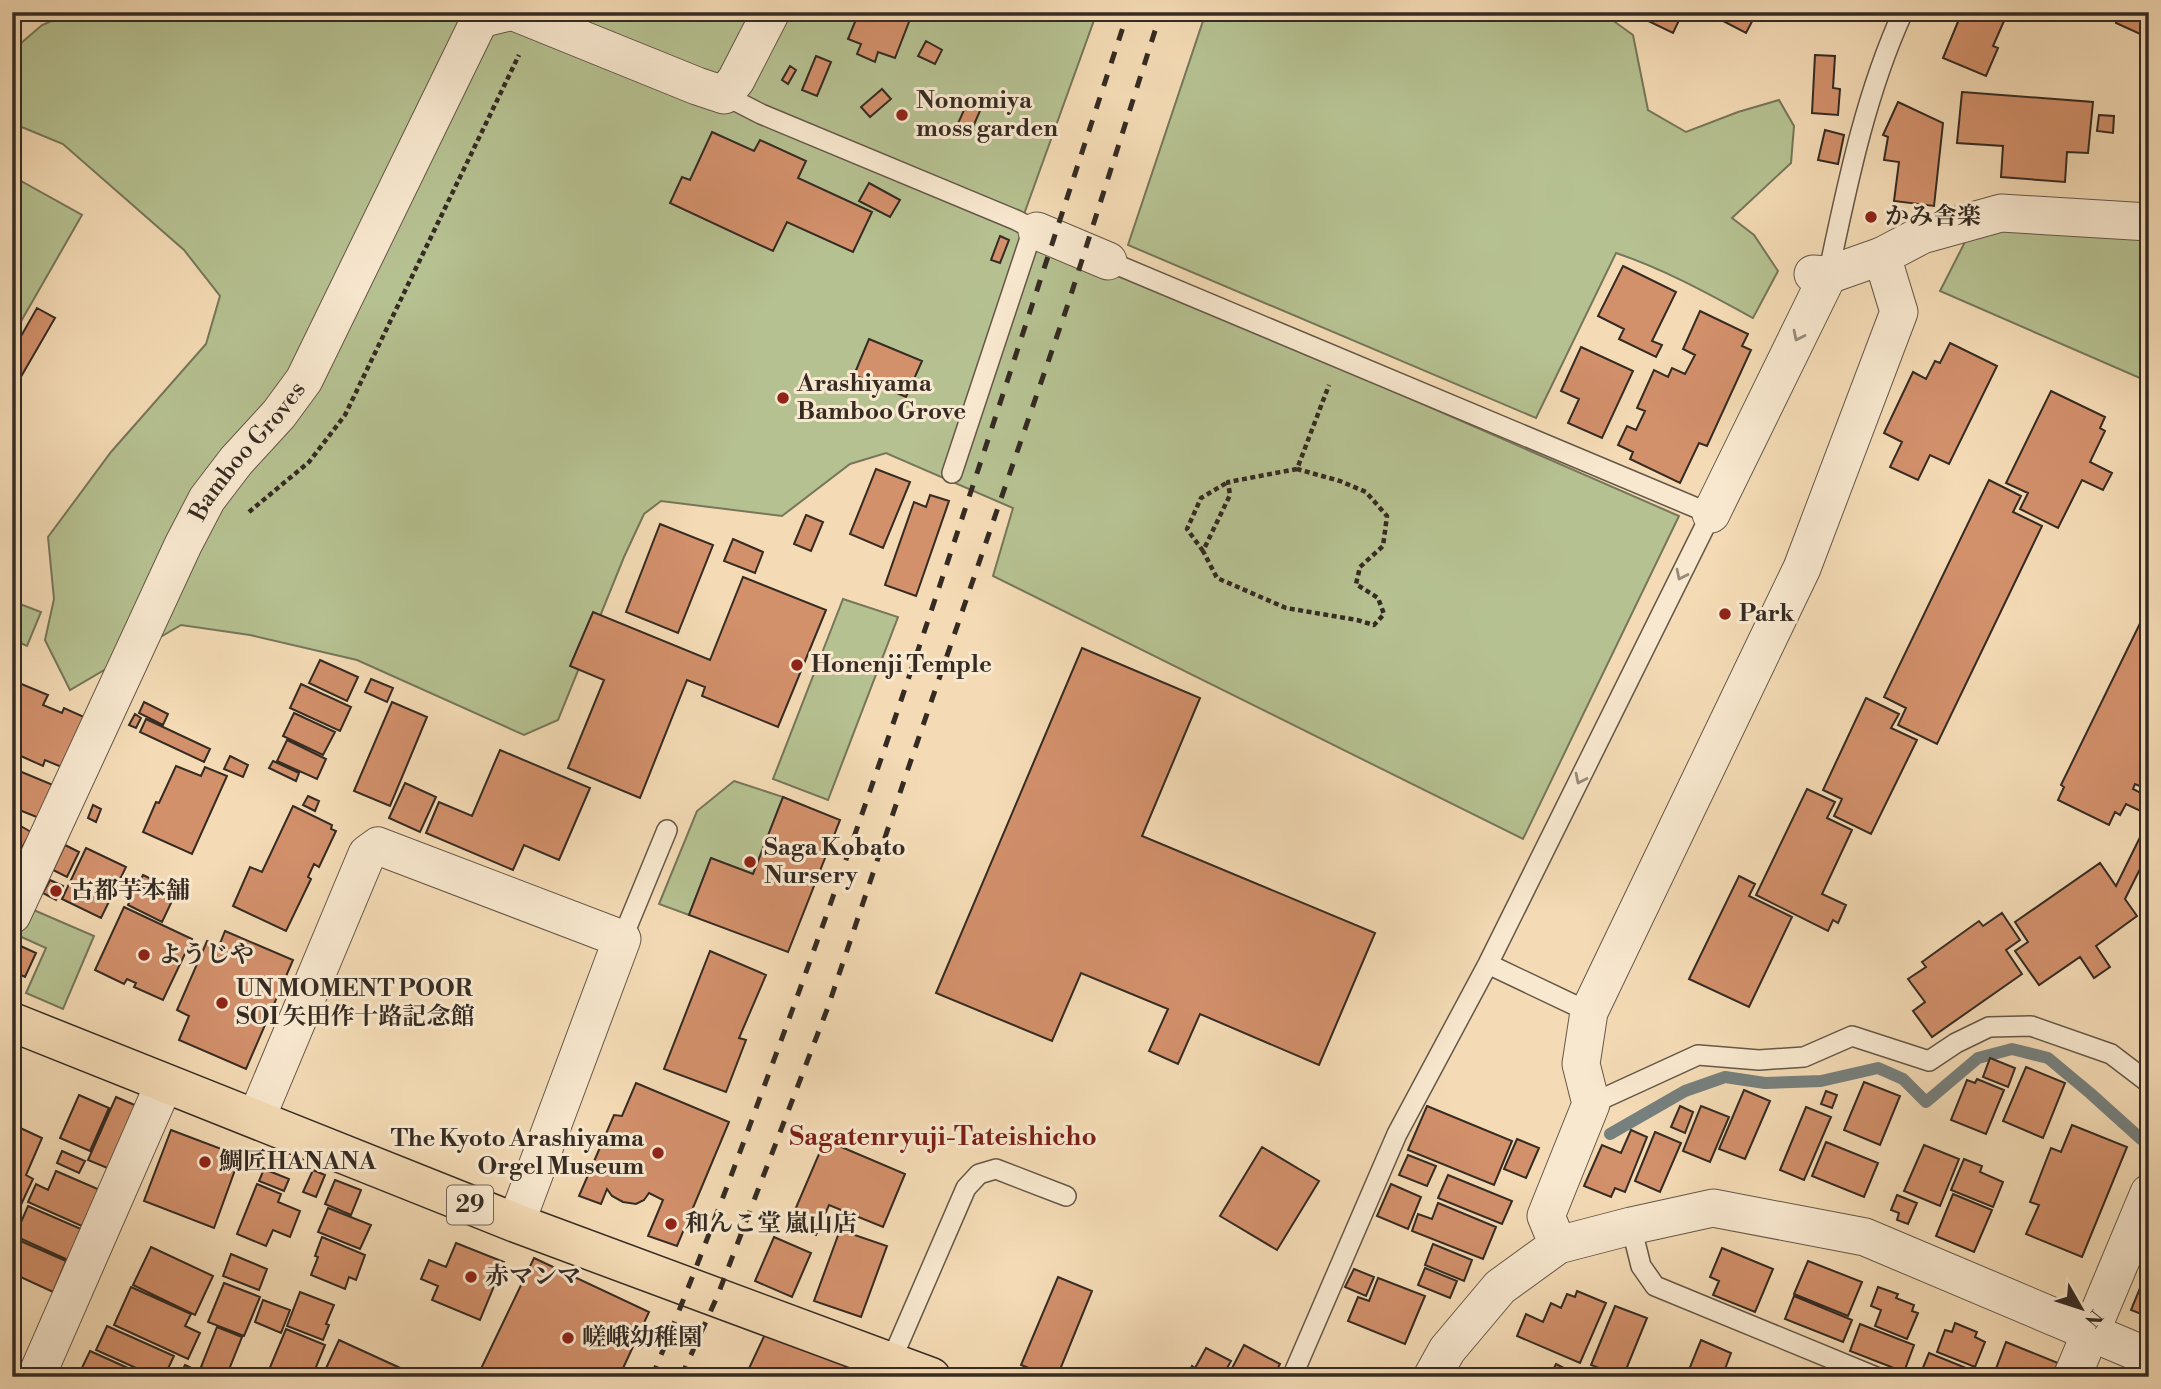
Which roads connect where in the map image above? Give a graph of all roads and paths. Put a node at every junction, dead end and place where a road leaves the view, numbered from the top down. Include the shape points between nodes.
1 (511, 12) edge
2 (771, 12) edge
3 (1903, 12) edge
4 (724, 95) junction
5 (2149, 222) edge
6 (1035, 230) junction
7 (1882, 256) junction
8 (1108, 261) joint
9 (1820, 274) junction
10 (1339, 358) junction
11 (1297, 469) junction
12 (953, 473) dead end
13 (1228, 482) junction
14 (1711, 514) junction
15 (1203, 551) junction
16 (667, 830) dead end
17 (12, 915) edge
18 (622, 939) junction
19 (1488, 964) junction
20 (1589, 1012) junction
21 (12, 1022) edge
22 (164, 1083) junction
23 (2149, 1083) edge
24 (1591, 1104) junction
25 (256, 1119) junction
26 (2149, 1193) edge
27 (1066, 1196) dead end
28 (516, 1223) junction
29 (1631, 1226) junction
30 (1558, 1245) junction
31 (2090, 1334) junction
32 (2149, 1357) edge
33 (875, 1360) junction
34 (36, 1377) edge
35 (931, 1377) edge
36 (1292, 1377) edge
37 (1432, 1377) edge
38 (1876, 1377) edge
39 (2072, 1377) edge

1 - 4 street, Bamboo Groves
1 - 17 street, Bamboo Groves via 480,19 304,380 207,499
2 - 4 street
3 - 9 lane via 1885,53
4 - 6 lane
5 - 7 street via 2001,213 1922,235
6 - 8 street
6 - 12 lane
7 - 9 street
7 - 20 street via 1899,312 1802,568
8 - 10 lane
9 -> 14 street
10 - 11 path
10 - 14 lane
11 - 13 path
11 - 15 path via 1366,492 1387,516 1382,546 1360,567 1356,584 1378,598 1384,614 1374,625 1286,608 1217,578
13 - 15 path via 1230,495
13 - 15 path via 1201,498 1187,529
14 -> 19 lane
16 - 18 lane
18 - 25 street via 378,846 367,854
18 - 28 street
19 - 20 lane
19 - 36 lane via 1397,1134
20 - 24 street via 1581,1064
21 - 22 main road, 29
22 - 25 main road, 29
22 - 34 street
23 - 24 lane via 2111,1054 2032,1026 1989,1027 1929,1061 1852,1037 1804,1057 1759,1060 1698,1055
24 - 30 street via 1546,1216
25 - 28 main road, 29
26 - 31 street
27 - 33 lane via 996,1169 978,1174 965,1188
28 - 33 main road, 29
29 - 30 street
29 - 31 street via 1713,1208 1865,1237
29 - 38 lane via 1640,1266 1654,1286
30 - 37 street via 1500,1287 1447,1350
31 - 32 street
31 - 39 street
33 - 35 main road, 29

